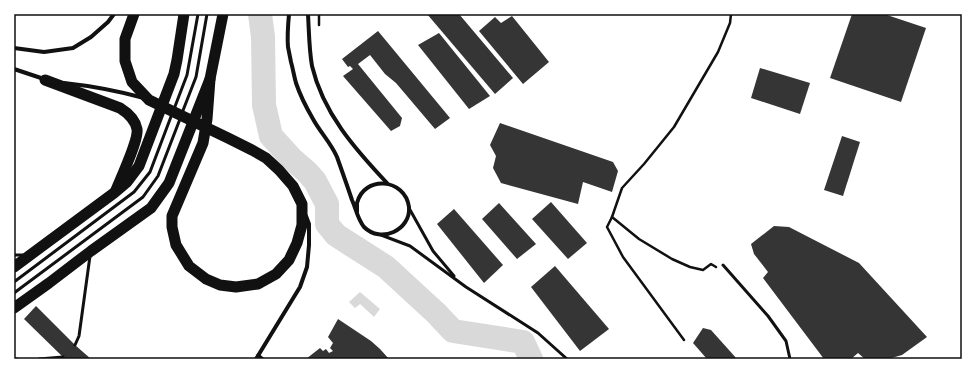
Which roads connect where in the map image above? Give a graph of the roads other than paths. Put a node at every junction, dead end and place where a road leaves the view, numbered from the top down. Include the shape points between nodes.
1 (114, 14) edge
2 (134, 14) edge
3 (184, 14) edge
4 (198, 14) edge
5 (207, 14) edge
6 (223, 14) edge
7 (289, 14) edge
8 (308, 14) edge
9 (14, 48) edge
10 (14, 69) edge
11 (210, 79) junction
12 (45, 80) junction
13 (149, 100) junction
14 (387, 183) junction
15 (114, 193) junction
16 (302, 204) junction
17 (409, 207) junction
18 (357, 212) junction
19 (381, 235) junction
20 (91, 251) junction
21 (14, 255) edge
22 (29, 256) junction
23 (723, 264) dead end
24 (14, 267) edge
25 (14, 282) edge
26 (460, 282) junction
27 (14, 293) edge
28 (14, 308) edge
29 (75, 345) dead end
30 (63, 357) dead end
31 (257, 357) edge
32 (39, 359) edge
33 (263, 359) edge
34 (567, 359) edge
35 (790, 359) edge

1 - 9 street via 91,37 73,48 44,52
2 - 13 highway via 125,39 125,61 132,82
3 - 15 highway via 174,74 139,166 127,182
4 - 25 lane via 187,75 150,172 134,192
5 - 27 lane via 196,77 158,176 143,197
6 - 11 highway
7 - 18 street via 288,48 296,84 313,120 334,152
8 - 14 street via 312,65 330,113 358,152
10 - 12 street
11 - 16 highway via 203,142 172,216 176,245 189,266 206,279 220,285 236,287 258,284 276,274 289,260 298,243 302,225
11 - 20 highway via 169,184 151,208
12 - 13 street via 117,91
12 - 15 highway via 120,108 134,120 136,140
13 - 16 highway via 266,158 292,186
14 - 17 street via 402,191
14 - 18 street via 368,187 358,203
15 - 22 highway
16 - 31 street via 309,224 307,267 300,287
17 - 19 street via 406,221 401,227 395,232
17 - 26 lane via 433,251
18 - 19 street via 365,228
19 - 26 lane via 410,246
20 - 28 highway
20 - 29 lane via 79,336
21 - 22 lane
22 - 24 highway
23 - 35 lane via 786,341
26 - 34 lane via 538,333
30 - 32 lane
31 - 33 lane

